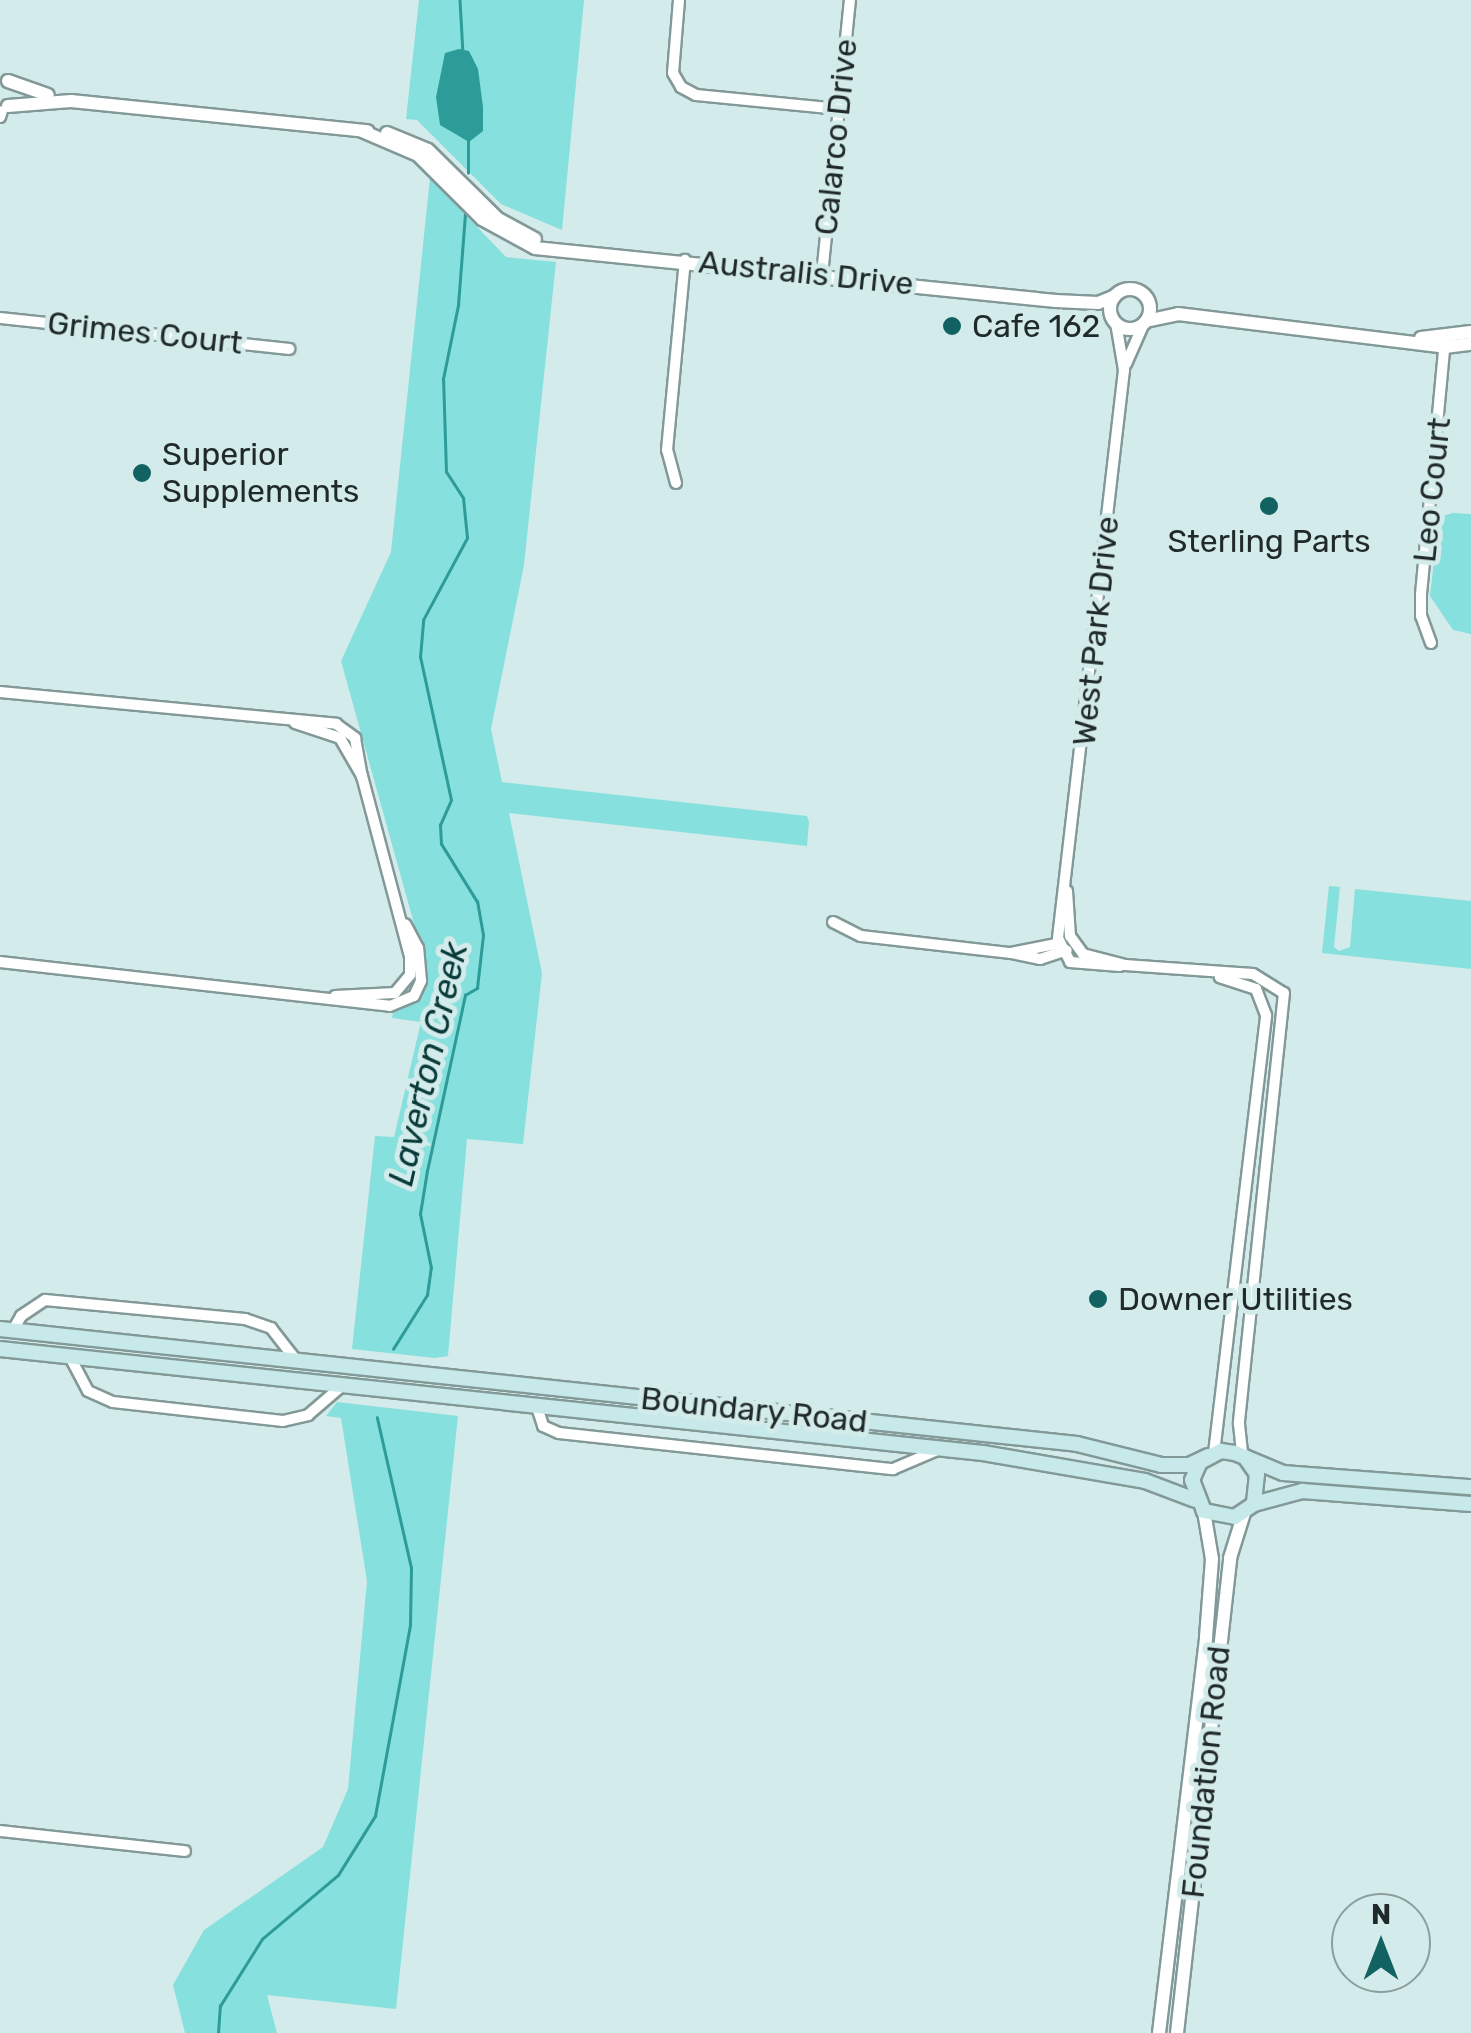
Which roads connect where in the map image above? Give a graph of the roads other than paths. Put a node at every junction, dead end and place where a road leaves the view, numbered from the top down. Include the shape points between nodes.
1 (679, 0) edge
2 (850, 0) edge
3 (4, 78) edge
4 (72, 101) junction
5 (839, 109) junction
6 (2, 111) edge
7 (685, 260) junction
8 (822, 275) junction
9 (1115, 296) junction
10 (1147, 298) junction
11 (1056, 300) junction
12 (0, 318) edge
13 (1218, 318) junction
14 (1115, 321) junction
15 (1145, 322) junction
16 (1471, 332) edge
17 (1445, 341) junction
18 (1471, 344) edge
19 (289, 348) dead end
20 (1124, 370) junction
21 (676, 483) dead end
22 (1431, 643) dead end
23 (0, 692) edge
24 (1068, 891) junction
25 (832, 922) dead end
26 (1073, 943) junction
27 (1061, 949) junction
28 (0, 962) edge
29 (1126, 965) junction
30 (1208, 974) junction
31 (1276, 983) junction
32 (1260, 992) junction
33 (1263, 1215) junction
34 (1243, 1220) junction
35 (1261, 1229) junction
36 (7, 1329) edge
37 (0, 1349) edge
38 (35, 1353) junction
39 (70, 1356) junction
40 (296, 1360) junction
41 (343, 1386) junction
42 (539, 1386) junction
43 (537, 1407) junction
44 (941, 1448) junction
45 (1211, 1454) junction
46 (1243, 1456) junction
47 (1471, 1487) edge
48 (1471, 1504) edge
49 (1200, 1506) junction
50 (1249, 1508) junction
51 (1206, 1637) junction
52 (1222, 1638) junction
53 (0, 1831) edge
54 (185, 1851) dead end
55 (1158, 2033) edge
56 (1177, 2033) edge

1 - 5 street via 673,61 680,87 696,95
2 - 5 street, Calarco Drive
3 - 4 street, Australis Drive
3 - 6 street
4 - 6 street, Australis Drive
4 - 7 street, Australis Drive via 362,131 418,155 512,240
5 - 8 street, Calarco Drive
7 - 8 street, Australis Drive
7 - 21 street via 667,450
8 - 11 street, Australis Drive
9 - 10 street via 1131,289
9 - 11 street, Australis Drive
9 - 14 street
10 - 13 street
10 - 15 street
11 - 14 street, Australis Drive
12 - 19 street, Grimes Court
13 - 15 street via 1171,314
13 - 17 street
14 - 15 street via 1132,328
14 - 20 street, West Park Drive
15 - 20 street, West Park Drive
16 - 17 street
17 - 18 street
17 - 22 street, Leo Court via 1422,594
20 - 24 street, West Park Drive
23 - 28 street via 343,727 355,738 422,965 414,996 380,1006
24 - 26 street, West Park Drive
24 - 27 street, West Park Drive
25 - 27 street via 861,936 1011,952
26 - 27 street
26 - 29 street via 1083,954
27 - 29 street via 1088,966
29 - 30 street
30 - 31 street via 1253,974
30 - 32 street
31 - 32 street
31 - 33 street via 1286,1007
32 - 34 street via 1266,1015
33 - 34 street
33 - 35 street
34 - 35 street
34 - 45 street
35 - 46 street
36 - 38 main road
36 - 40 main road, Boundary Road
36 - 40 street via 46,1300 226,1317 270,1328
37 - 38 main road, Boundary Road
38 - 39 main road, Boundary Road
39 - 41 main road, Boundary Road
39 - 41 street via 88,1391 113,1402 283,1421 308,1414
40 - 42 main road, Boundary Road
41 - 43 main road, Boundary Road
42 - 43 main road
42 - 45 main road, Boundary Road via 1078,1444 1176,1467
43 - 44 main road, Boundary Road
43 - 44 street via 543,1426 559,1433 893,1469
44 - 49 main road, Boundary Road via 1145,1482
45 - 46 main road
45 - 49 main road via 1194,1471
46 - 47 main road via 1283,1473
46 - 50 main road via 1257,1474
48 - 50 main road via 1302,1490
49 - 50 main road via 1224,1519
49 - 51 street, Foundation Road via 1212,1559
50 - 52 street, Foundation Road via 1230,1558
51 - 52 street
51 - 55 street, Foundation Road
52 - 56 street, Foundation Road
53 - 54 street

